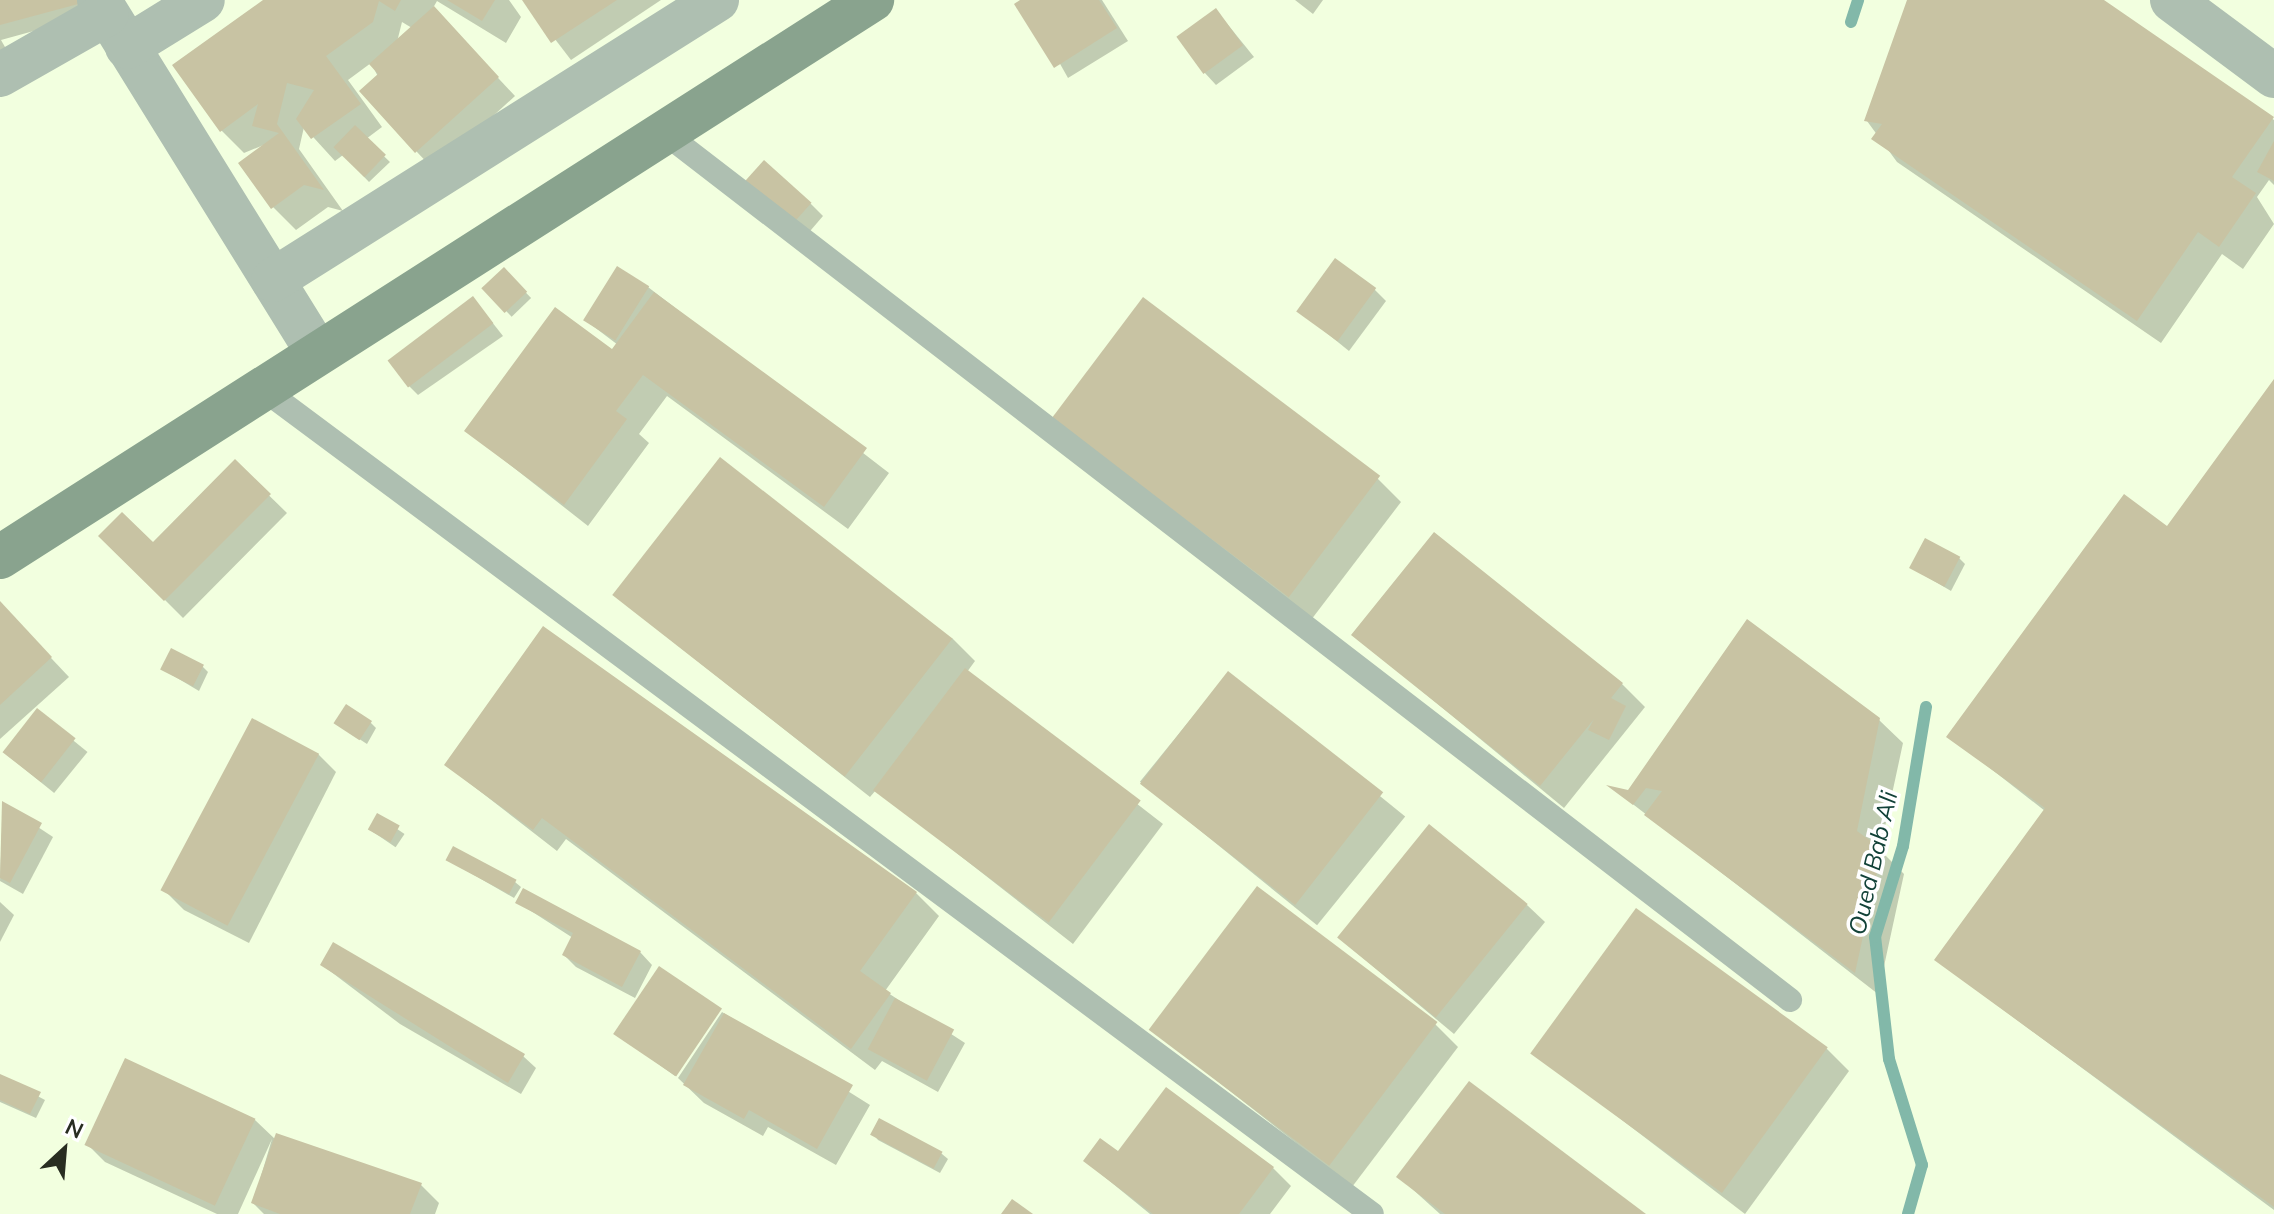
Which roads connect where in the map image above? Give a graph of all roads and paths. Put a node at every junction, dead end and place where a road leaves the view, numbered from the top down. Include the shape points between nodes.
1 (203, 0) edge
2 (872, 0) edge
3 (2172, 0) edge
4 (690, 7) edge
5 (111, 20) edge
6 (0, 75) edge
7 (2274, 76) edge
8 (666, 134) junction
9 (273, 280) junction
10 (317, 352) junction
11 (263, 389) junction
12 (0, 557) edge
13 (1790, 1000) dead end
14 (1372, 1214) edge

1 - 5 street
2 - 8 main road
3 - 7 street
4 - 9 street
5 - 6 street
5 - 9 street
8 - 10 main road
8 - 13 lane
9 - 10 street
10 - 11 main road
11 - 12 main road
11 - 14 lane

